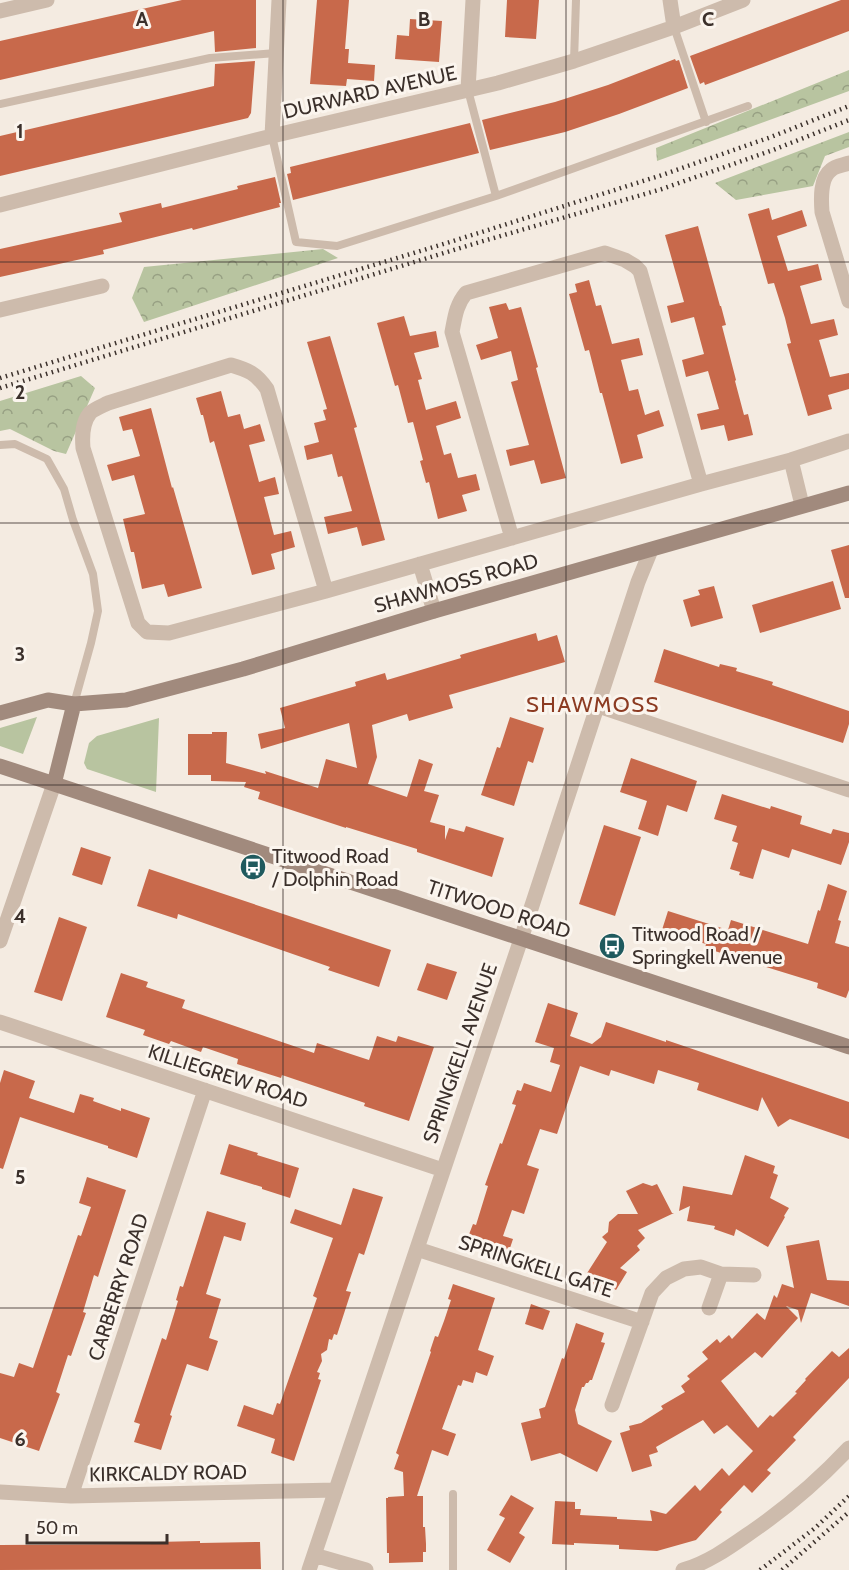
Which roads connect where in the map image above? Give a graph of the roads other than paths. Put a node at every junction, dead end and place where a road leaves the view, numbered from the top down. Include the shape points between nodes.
1 (47, 0) edge
2 (279, 0) edge
3 (473, 0) edge
4 (576, 0) edge
5 (670, 0) edge
6 (744, 0) edge
7 (0, 11) edge
8 (674, 27) junction
9 (276, 53) junction
10 (574, 61) junction
11 (468, 90) junction
12 (0, 104) edge
13 (748, 106) dead end
14 (706, 122) junction
15 (272, 136) junction
16 (849, 163) edge
17 (496, 196) junction
18 (0, 205) edge
19 (102, 286) dead end
20 (849, 301) edge
21 (0, 310) edge
22 (849, 441) edge
23 (0, 445) edge
24 (791, 460) junction
25 (701, 484) junction
26 (849, 493) edge
27 (802, 505) junction
28 (512, 538) junction
29 (651, 550) junction
30 (420, 564) junction
31 (326, 591) junction
32 (434, 611) junction
33 (74, 704) junction
34 (598, 706) junction
35 (0, 713) edge
36 (0, 766) edge
37 (54, 784) junction
38 (849, 790) edge
39 (521, 939) junction
40 (0, 942) edge
41 (0, 1022) edge
42 (849, 1047) edge
43 (205, 1090) junction
44 (443, 1170) junction
45 (417, 1249) junction
46 (721, 1274) junction
47 (754, 1275) dead end
48 (710, 1308) dead end
49 (642, 1322) junction
50 (612, 1405) dead end
51 (849, 1448) edge
52 (336, 1490) junction
53 (0, 1492) edge
54 (453, 1494) dead end
55 (71, 1496) junction
56 (312, 1563) edge
57 (366, 1570) edge
58 (453, 1570) edge
59 (683, 1570) edge

1 - 7 street
2 - 9 street
3 - 11 street
4 - 10 lane
5 - 8 street
6 - 8 street, DURWARD AVENUE
8 - 10 street, DURWARD AVENUE
8 - 14 lane
9 - 12 lane via 210,58
9 - 15 street
10 - 11 street, DURWARD AVENUE
11 - 15 street, DURWARD AVENUE
11 - 17 lane
13 - 14 lane
14 - 17 lane
15 - 17 lane via 296,242 337,246
15 - 18 street, DURWARD AVENUE
16 - 20 street via 830,170 821,199
19 - 21 street
22 - 24 street
23 - 33 lane via 15,444 47,459 64,489 93,574 98,611
24 - 25 street
24 - 27 street
25 - 28 street
25 - 28 street via 640,271 605,253 538,272 465,293 456,310 452,332
26 - 27 street, SHAWMOSS ROAD
27 - 29 street, SHAWMOSS ROAD
28 - 30 street
29 - 32 street, SHAWMOSS ROAD
29 - 34 street, SPRINGKELL AVENUE
30 - 31 street
30 - 32 street
31 - 31 street via 169,633 147,632 138,623 83,448 82,434 90,412 231,365 249,370 261,379
32 - 33 street, SHAWMOSS ROAD via 126,700
33 - 35 street, SHAWMOSS ROAD via 48,700
33 - 37 street
34 - 38 street
34 - 39 street, SPRINGKELL AVENUE
36 - 37 street, TITWOOD ROAD
37 - 39 street, TITWOOD ROAD
37 - 40 street
39 - 42 street, TITWOOD ROAD
39 - 44 street, SPRINGKELL AVENUE
41 - 43 street, KILLIEGREW ROAD
43 - 44 street, KILLIEGREW ROAD
43 - 55 street, CARBERRY ROAD
44 - 45 street, SPRINGKELL AVENUE
45 - 49 street, SPRINGKELL GATE
45 - 52 street, SPRINGKELL AVENUE
46 - 47 street
46 - 48 street
46 - 49 street via 701,1267 684,1269 666,1278 652,1293
49 - 50 street
51 - 59 street via 774,1517 699,1565
52 - 55 street, KIRKCALDY ROAD
52 - 56 street, SPRINGKELL AVENUE
53 - 55 street, KIRKCALDY ROAD
54 - 58 lane
56 - 57 street

